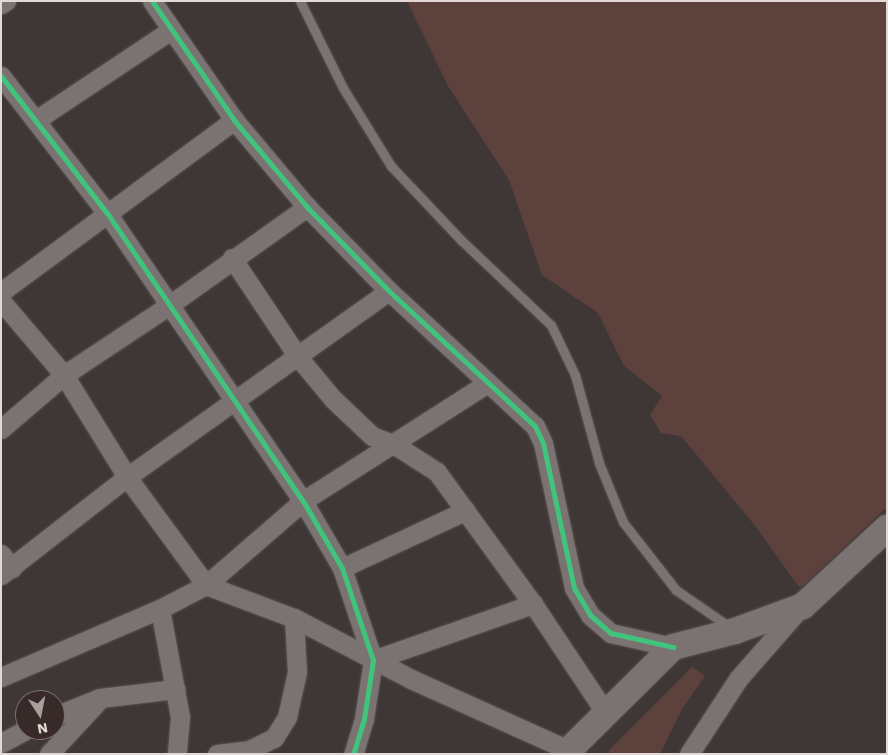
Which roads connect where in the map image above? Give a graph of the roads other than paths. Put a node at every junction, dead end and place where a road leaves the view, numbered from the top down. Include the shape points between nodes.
1 (6, 1) edge
2 (152, 1) edge
3 (300, 1) edge
4 (1, 4) edge
5 (171, 30) junction
6 (1, 76) edge
7 (36, 120) junction
8 (234, 120) junction
9 (307, 207) junction
10 (107, 213) junction
11 (232, 258) junction
12 (389, 291) junction
13 (1, 292) edge
14 (1, 301) edge
15 (168, 306) junction
16 (298, 357) junction
17 (64, 375) junction
18 (486, 384) junction
19 (233, 400) junction
20 (1, 429) edge
21 (395, 445) junction
22 (127, 477) junction
23 (303, 501) junction
24 (465, 510) junction
25 (887, 528) edge
26 (5, 566) edge
27 (342, 568) junction
28 (206, 585) junction
29 (533, 604) junction
30 (803, 606) junction
31 (160, 609) junction
32 (294, 618) junction
33 (735, 631) junction
34 (673, 647) junction
35 (373, 660) junction
36 (1, 677) edge
37 (175, 689) junction
38 (100, 698) junction
39 (65, 712) edge
40 (607, 715) junction
41 (15, 735) edge
42 (1, 743) edge
43 (566, 752) edge
44 (49, 754) edge
45 (178, 754) edge
46 (217, 754) edge
47 (353, 754) edge
48 (689, 754) edge

1 - 4 street
2 - 5 street
3 - 33 lane via 343,88 391,166 461,240 551,326 575,375 599,463 623,522 676,590
5 - 7 street
5 - 8 street
6 - 7 street
7 - 10 street
8 - 9 street
8 - 10 street
9 - 11 street
9 - 12 street
10 - 13 street
10 - 15 street
11 - 15 street
11 - 16 street
12 - 16 street
12 - 18 street
14 - 17 street
15 - 17 street
15 - 19 street
16 - 19 street
16 - 21 street via 333,399 372,436
17 - 20 street
17 - 22 street
18 - 21 street
18 - 34 street via 535,426 543,443 574,588 590,615 611,633
19 - 22 street
19 - 23 street
21 - 23 street
21 - 24 street via 437,472
22 - 26 street
22 - 28 street
23 - 27 street
23 - 28 street
24 - 27 street
24 - 29 street
25 - 30 street
27 - 35 street
28 - 31 street
28 - 32 street
29 - 35 street
29 - 40 street
30 - 33 street
30 - 48 street via 738,679
31 - 36 street
31 - 37 street
32 - 35 street
32 - 46 street via 297,672 287,717 274,738 249,750
33 - 34 street
34 - 40 street
35 - 43 street
35 - 47 street via 364,719
37 - 38 street
37 - 45 street via 180,717
38 - 39 street
38 - 44 street
40 - 43 street
41 - 42 street

